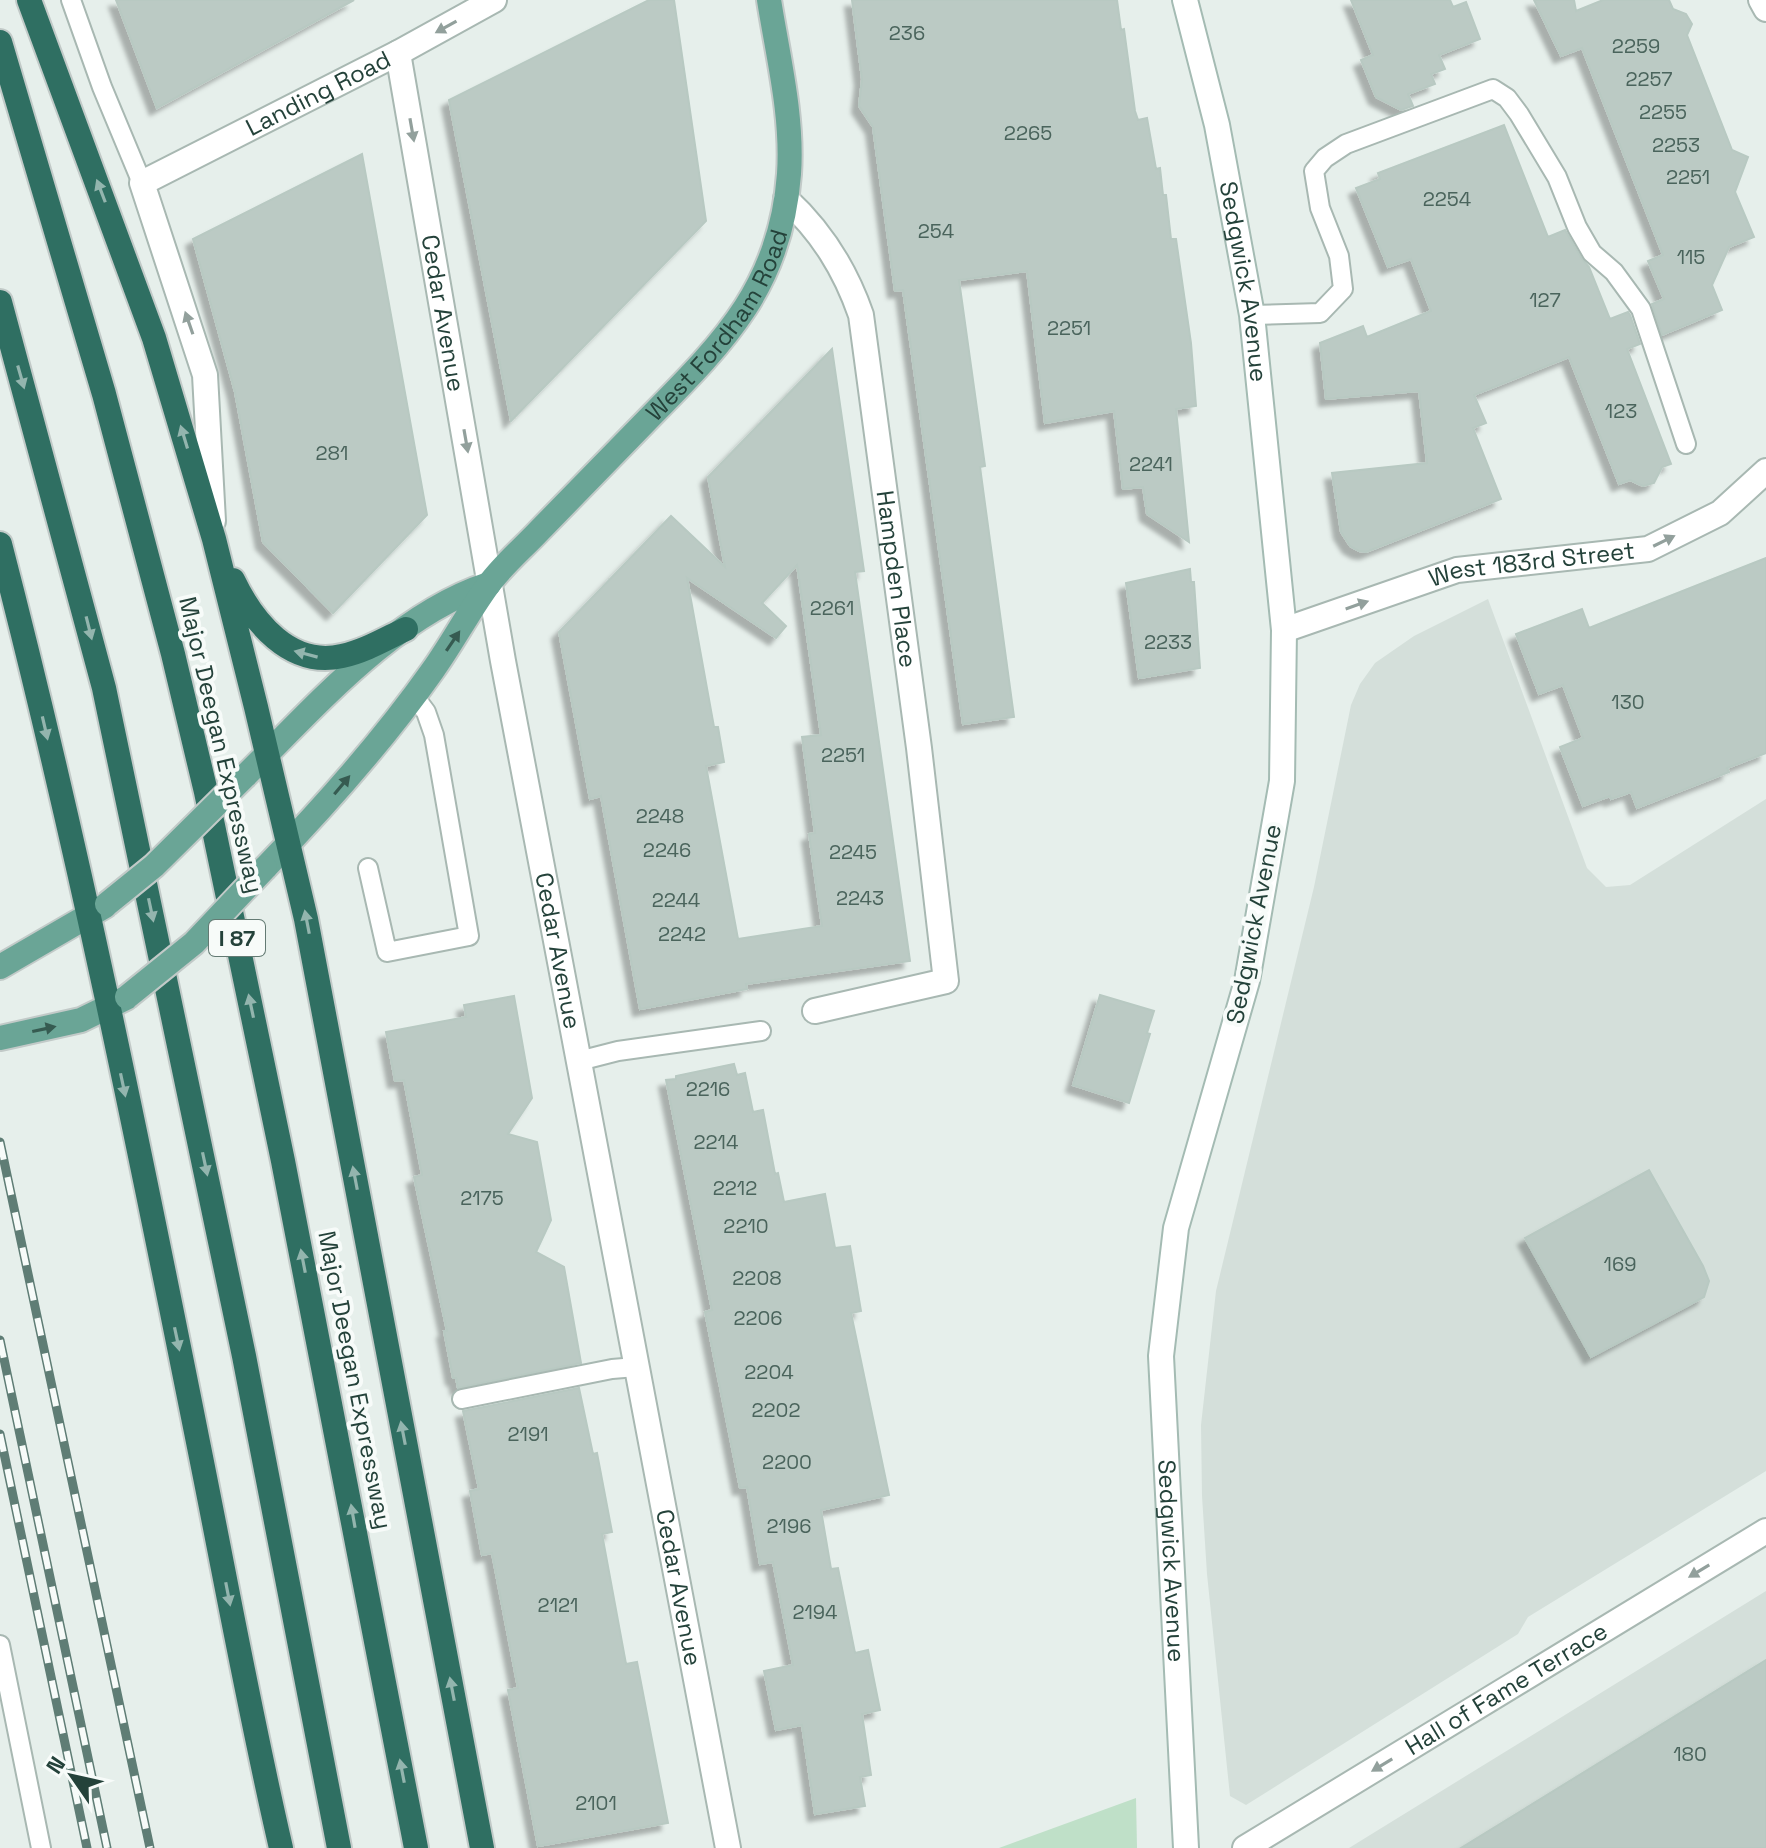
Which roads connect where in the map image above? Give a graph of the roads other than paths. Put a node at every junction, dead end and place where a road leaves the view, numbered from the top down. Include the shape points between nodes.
1 (29, 0) edge
2 (71, 0) edge
3 (494, 0) edge
4 (769, 0) edge
5 (1185, 0) edge
6 (1761, 0) edge
7 (1766, 9) edge
8 (0, 42) edge
9 (398, 53) junction
10 (142, 183) junction
11 (786, 199) junction
12 (0, 302) edge
13 (1252, 315) junction
14 (1686, 444) dead end
15 (1766, 471) edge
16 (214, 539) junction
17 (0, 544) edge
18 (489, 584) junction
19 (406, 629) junction
20 (1284, 630) junction
21 (414, 696) junction
22 (267, 754) junction
23 (289, 843) junction
24 (368, 868) dead end
25 (88, 916) junction
26 (39, 945) junction
27 (0, 954) edge
28 (0, 967) edge
29 (107, 1008) junction
30 (815, 1011) dead end
31 (761, 1031) dead end
32 (0, 1038) edge
33 (579, 1061) junction
34 (636, 1367) junction
35 (462, 1399) dead end
36 (1766, 1531) edge
37 (0, 1645) edge
38 (6, 1698) edge
39 (41, 1848) edge
40 (281, 1848) edge
41 (339, 1848) edge
42 (416, 1848) edge
43 (482, 1848) edge
44 (728, 1848) edge
45 (1186, 1848) edge
46 (1245, 1848) edge

16 -> 1 highway via 154,338
2 - 10 lane
3 -> 9 street, Landing Road
4 - 11 main road, West Fordham Road via 788,122
5 - 13 street, Sedgwick Avenue via 1217,125
6 - 7 street
42 -> 8 highway, Major Deegan Expressway / I 87 via 206,792 108,408
9 - 10 street, Landing Road
9 -> 18 street, Cedar Avenue
16 -> 10 street via 205,375
11 - 18 main road, West Fordham Road via 768,265 736,325
11 - 30 street, Hampden Place via 825,241 861,315 946,981
12 -> 41 highway via 104,688 244,1356
13 - 14 lane via 1320,313 1343,289 1314,171 1325,158 1346,144 1493,89 1519,114 1557,177 1592,253 1614,272 1641,309
13 - 20 street, Sedgwick Avenue
20 -> 15 street, West 183rd Street via 1457,570 1648,549 1720,513
19 -> 16 highway via 340,657 297,653 273,637 250,609
16 - 22 highway
17 -> 25 highway
18 - 19 main road, West Fordham Road
21 -> 18 main road, West Fordham Road
18 - 33 street, Cedar Avenue
19 - 22 main road, West Fordham Road via 335,687
20 - 45 street, Sedgwick Avenue via 1282,781 1247,981 1176,1228 1161,1356
23 -> 21 main road, West Fordham Road
21 - 24 lane via 434,735 469,936 387,952
22 - 23 highway
22 - 25 main road, West Fordham Road, bridge via 154,866
23 - 29 main road, West Fordham Road, bridge via 194,943
43 -> 23 highway
25 - 26 main road, West Fordham Road
25 - 29 highway
26 - 27 street
26 - 28 main road, West Fordham Road
32 -> 29 main road, West Fordham Road
29 -> 40 highway
31 - 33 lane
33 - 34 street, Cedar Avenue
34 - 35 lane
34 - 44 street, Cedar Avenue
36 -> 46 street, Hall of Fame Terrace
37 - 38 lane
38 - 39 lane

